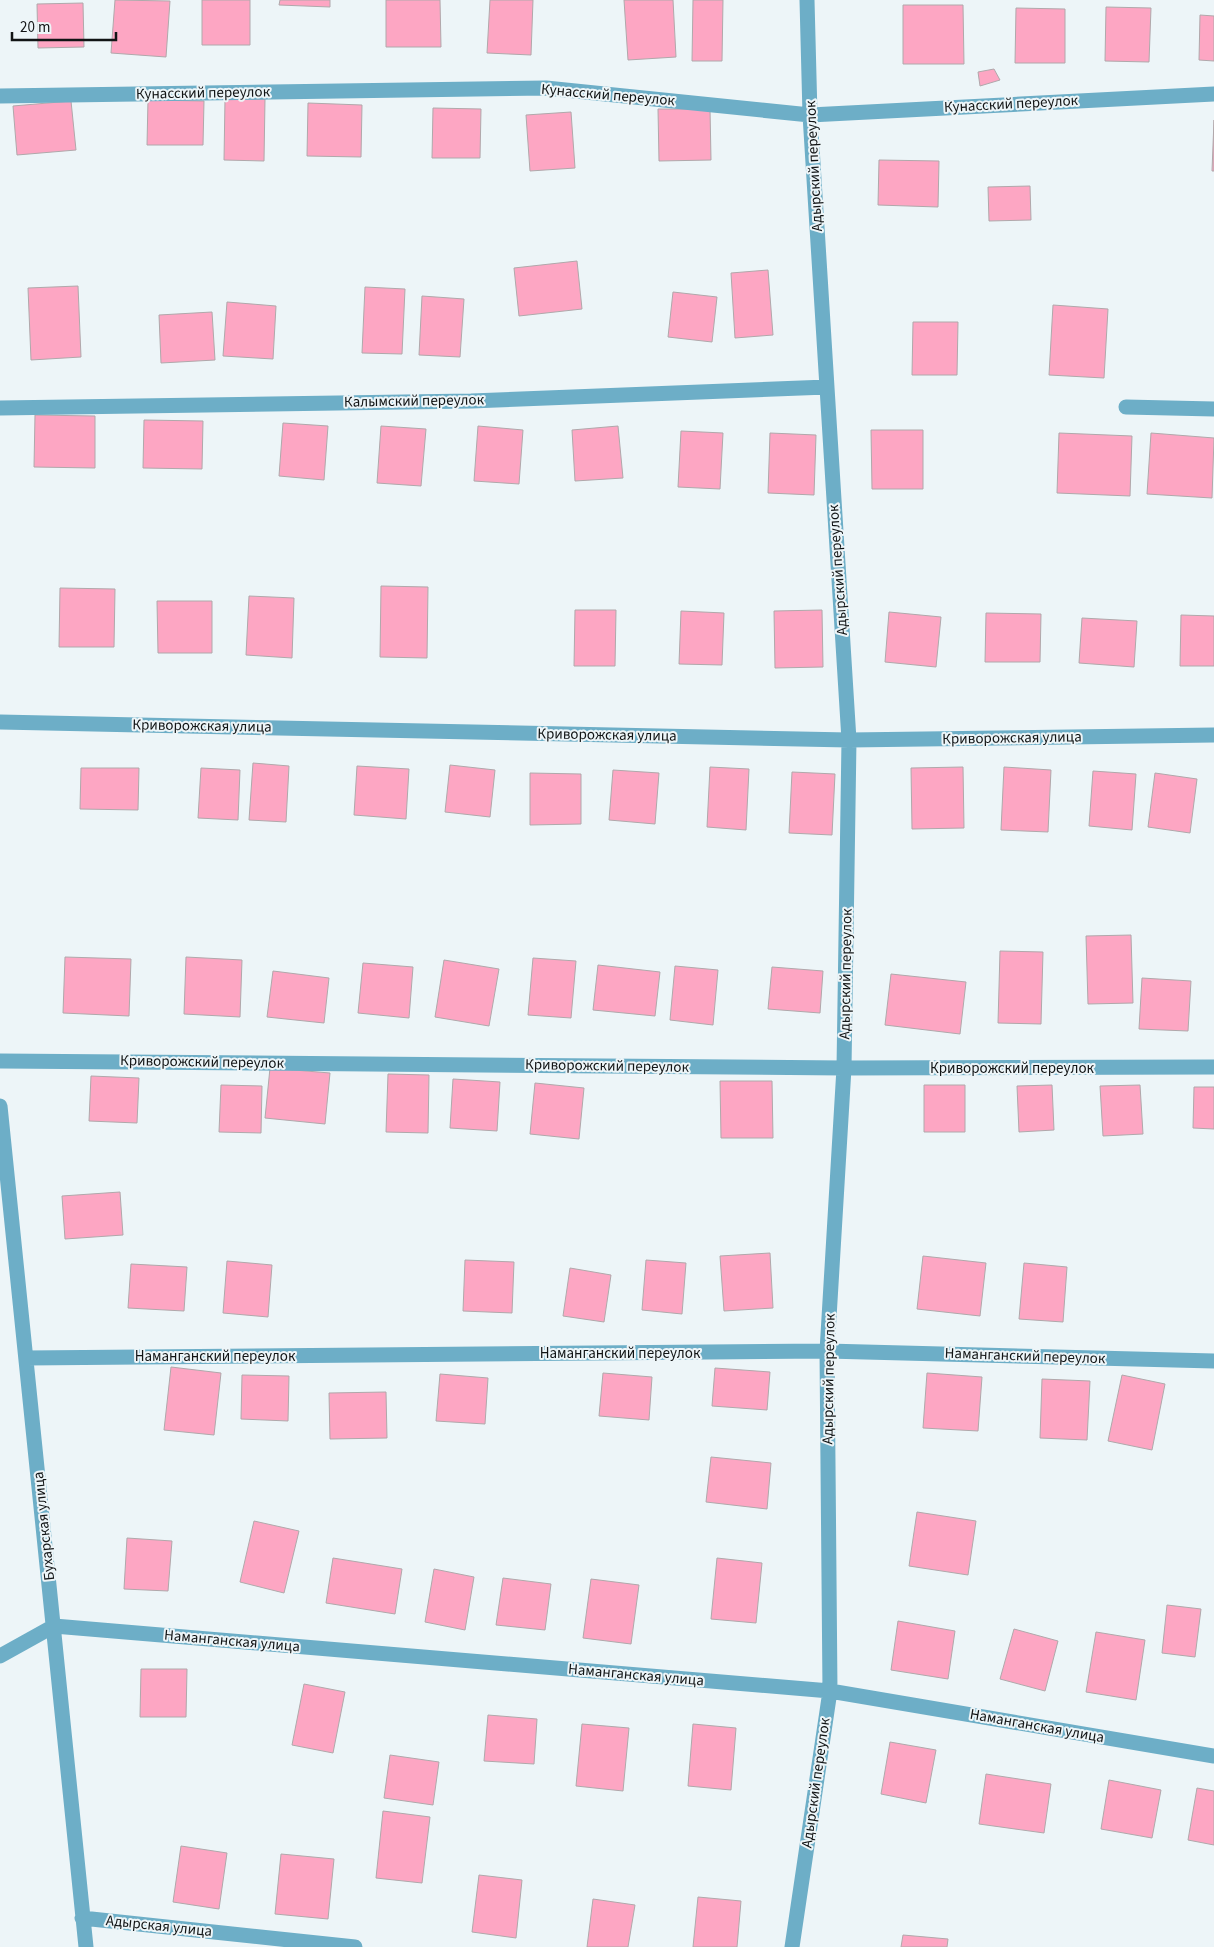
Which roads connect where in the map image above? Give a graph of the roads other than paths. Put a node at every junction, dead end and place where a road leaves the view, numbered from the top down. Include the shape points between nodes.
1 (808, 0) edge
2 (1214, 94) edge
3 (0, 96) edge
4 (810, 114) junction
5 (827, 387) junction
6 (1126, 406) dead end
7 (0, 408) edge
8 (1214, 408) edge
9 (0, 722) edge
10 (1214, 735) edge
11 (849, 740) junction
12 (0, 1061) edge
13 (844, 1068) junction
14 (1214, 1068) edge
15 (0, 1106) edge
16 (827, 1351) junction
17 (26, 1358) junction
18 (1214, 1362) edge
19 (54, 1626) junction
20 (0, 1656) edge
21 (830, 1691) junction
22 (1214, 1756) edge
23 (82, 1918) junction
24 (86, 1947) edge
25 (355, 1947) edge
26 (792, 1947) edge

1 - 4 street, Адырский переулок
2 - 4 street, Кунасский переулок
3 - 4 street, Кунасский переулок via 546,88
4 - 5 street, Адырский переулок
5 - 7 street, Калымский переулок via 471,401
5 - 11 street, Адырский переулок
6 - 8 street
9 - 11 street, Криворожская улица
10 - 11 street, Криворожская улица
11 - 13 street, Адырский переулок
12 - 13 street, Криворожский переулок
13 - 14 street, Криворожский переулок
13 - 16 street, Адырский переулок
15 - 17 street, Бухарская улица
16 - 17 street, Наманганский переулок
16 - 18 street, Наманганский переулок
16 - 21 street, Адырский переулок
17 - 19 street, Бухарская улица
19 - 20 street
19 - 21 street, Наманганская улица
19 - 23 street, Бухарская улица
21 - 22 street, Наманганская улица
21 - 26 street, Адырский переулок
23 - 24 street, Бухарская улица
23 - 25 street, Адырская улица

